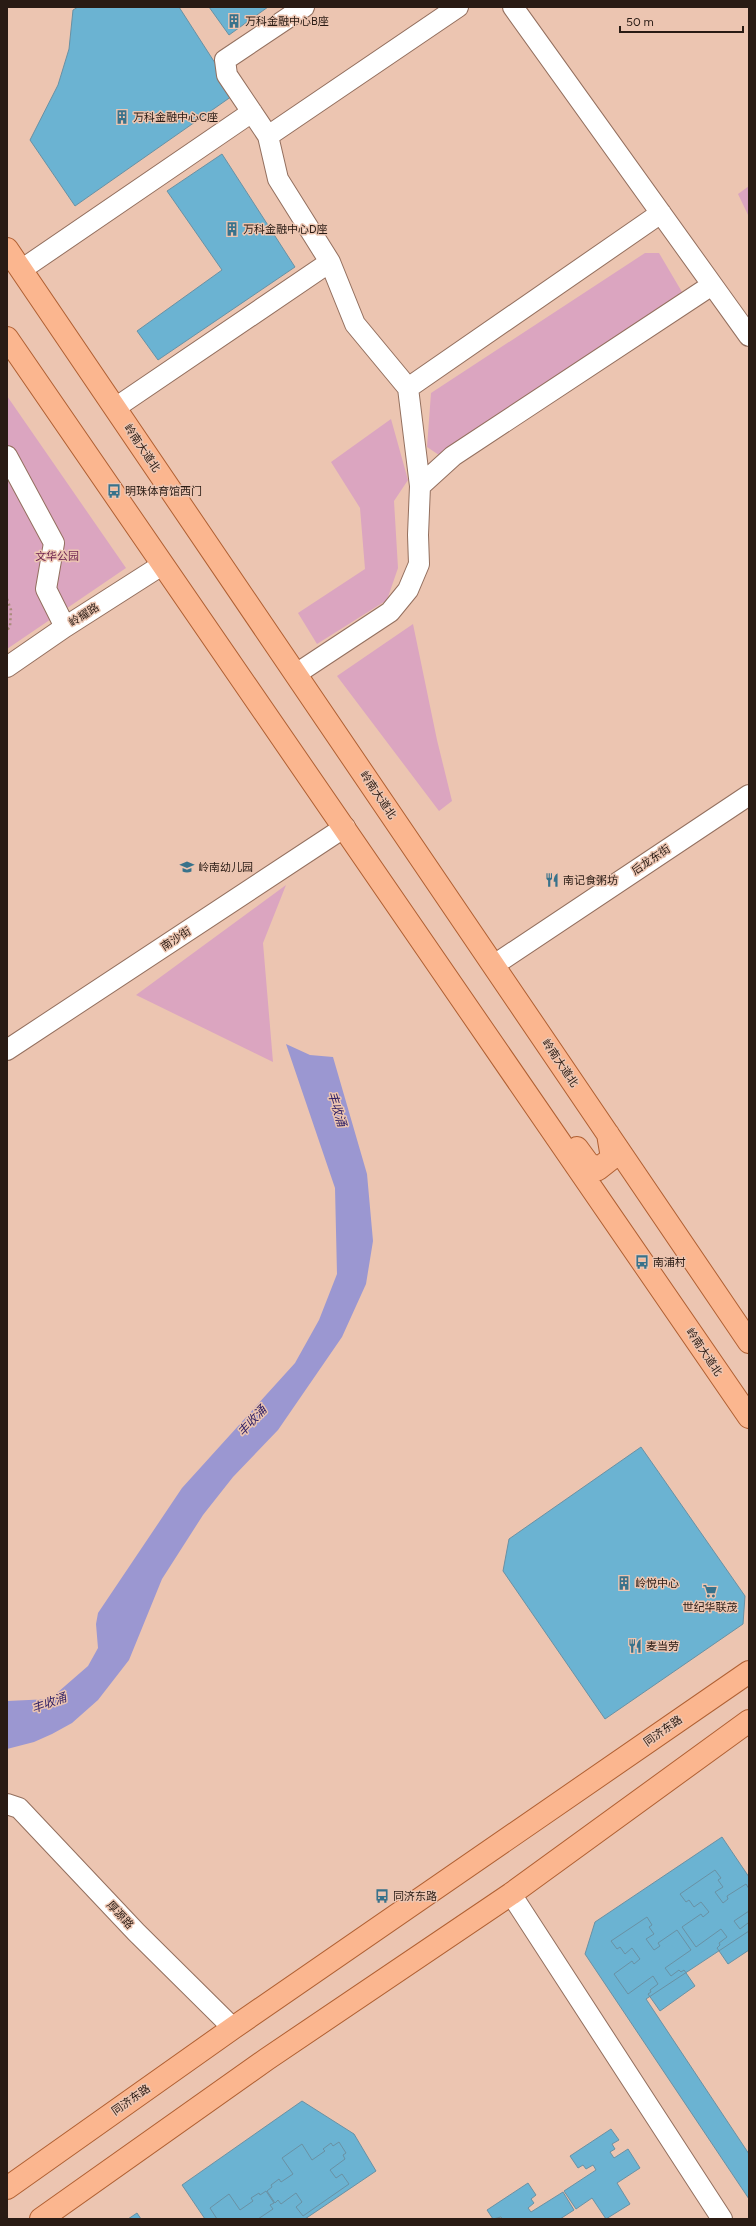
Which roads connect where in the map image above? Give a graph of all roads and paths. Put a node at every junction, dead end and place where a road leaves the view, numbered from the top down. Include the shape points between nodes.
1 (304, 7) edge
2 (458, 7) edge
3 (513, 7) edge
4 (252, 112) junction
5 (268, 136) junction
6 (661, 214) junction
7 (7, 249) edge
8 (330, 262) junction
9 (21, 270) junction
10 (712, 285) junction
11 (749, 336) edge
12 (7, 338) edge
13 (408, 388) junction
14 (115, 408) junction
15 (7, 456) edge
16 (420, 486) junction
17 (162, 565) junction
18 (7, 599) edge
19 (65, 627) junction
20 (7, 630) edge
21 (7, 667) edge
22 (296, 674) junction
23 (749, 796) edge
24 (345, 827) junction
25 (494, 965) junction
26 (7, 1050) edge
27 (527, 1094) junction
28 (608, 1134) junction
29 (749, 1342) edge
30 (749, 1418) edge
31 (749, 1672) edge
32 (749, 1721) edge
33 (749, 1729) edge
34 (714, 1747) junction
35 (7, 1804) edge
36 (511, 1894) junction
37 (233, 2028) junction
38 (7, 2188) edge
39 (41, 2219) edge
40 (722, 2219) edge

1 - 4 street via 225,60 227,75
2 - 5 street
3 - 6 street
4 - 5 street
4 - 9 street
5 - 8 street via 278,179
6 - 10 street
6 - 13 street
7 - 9 main road, 岭南大道北
8 - 13 street via 355,324
8 - 14 street
9 - 14 main road, 岭南大道北
10 - 11 street
10 - 16 street via 453,456
12 - 17 main road, 岭南大道北
13 - 16 street
14 - 22 main road, 岭南大道北
15 - 19 street via 54,543 46,590
16 - 22 street via 420,564 408,590 390,612
17 - 19 street, 岭耀路
17 - 24 main road, 岭南大道北
18 - 20 path via 11,618
19 - 21 street, 岭耀路
22 - 25 main road, 岭南大道北
23 - 25 street, 后龙东街
24 - 26 street, 南沙街
24 - 27 main road, 岭南大道北
25 - 28 main road, 岭南大道北
27 - 28 main road via 552,1110 583,1157 598,1169 612,1158
27 - 30 main road, 岭南大道北
28 - 29 main road, 岭南大道北
31 - 37 main road, 同济东路
32 - 34 main road
33 - 34 main road
34 - 36 main road
35 - 37 street, 厚源路 via 19,1808 136,1932
36 - 39 main road via 267,2059
36 - 40 street
37 - 38 main road, 同济东路

